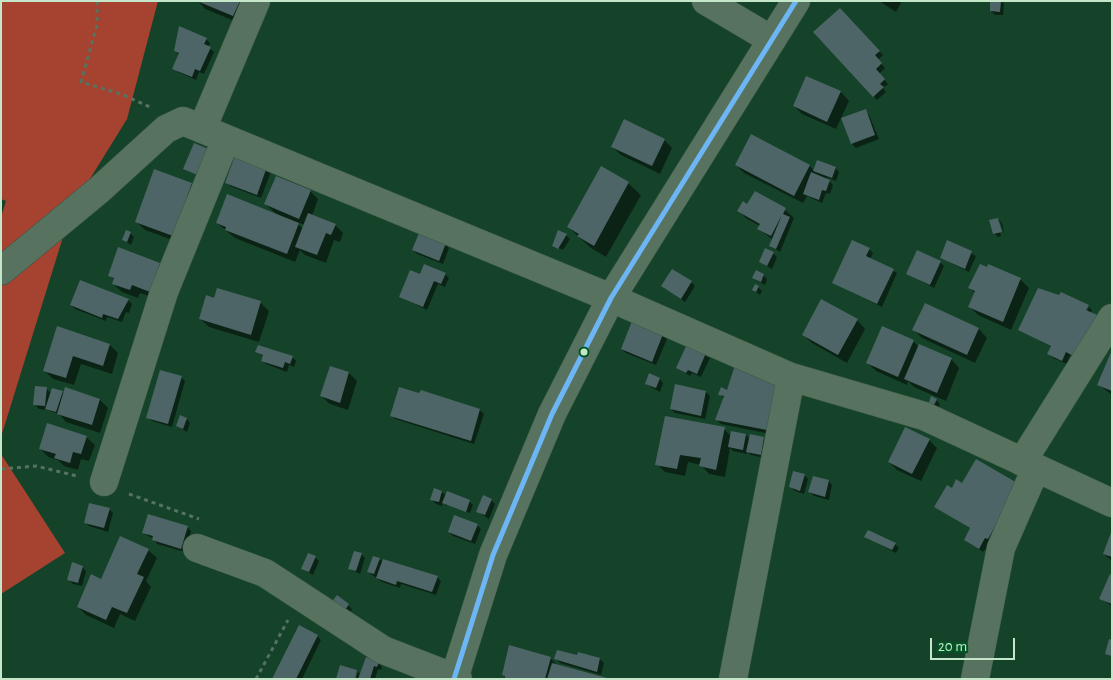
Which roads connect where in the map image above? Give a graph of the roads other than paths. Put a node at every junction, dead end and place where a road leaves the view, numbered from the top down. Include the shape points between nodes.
1 (256, 1) edge
2 (706, 1) edge
3 (796, 1) edge
4 (772, 40) junction
5 (214, 134) junction
6 (1, 271) edge
7 (610, 298) junction
8 (1112, 318) edge
9 (791, 376) junction
10 (1029, 465) junction
11 (104, 482) dead end
12 (1112, 503) edge
13 (197, 548) dead end
14 (455, 678) edge
15 (733, 679) edge
16 (975, 679) edge

1 - 5 street
2 - 4 street
3 - 4 street
4 - 7 street
5 - 6 street via 183,121 166,129 99,190
5 - 7 street
5 - 11 street
7 - 9 street
7 - 14 street via 552,414 493,554
8 - 10 street
9 - 10 street via 924,416
9 - 15 street
10 - 12 street
10 - 16 street via 1001,548
13 - 14 street via 265,573 383,650

